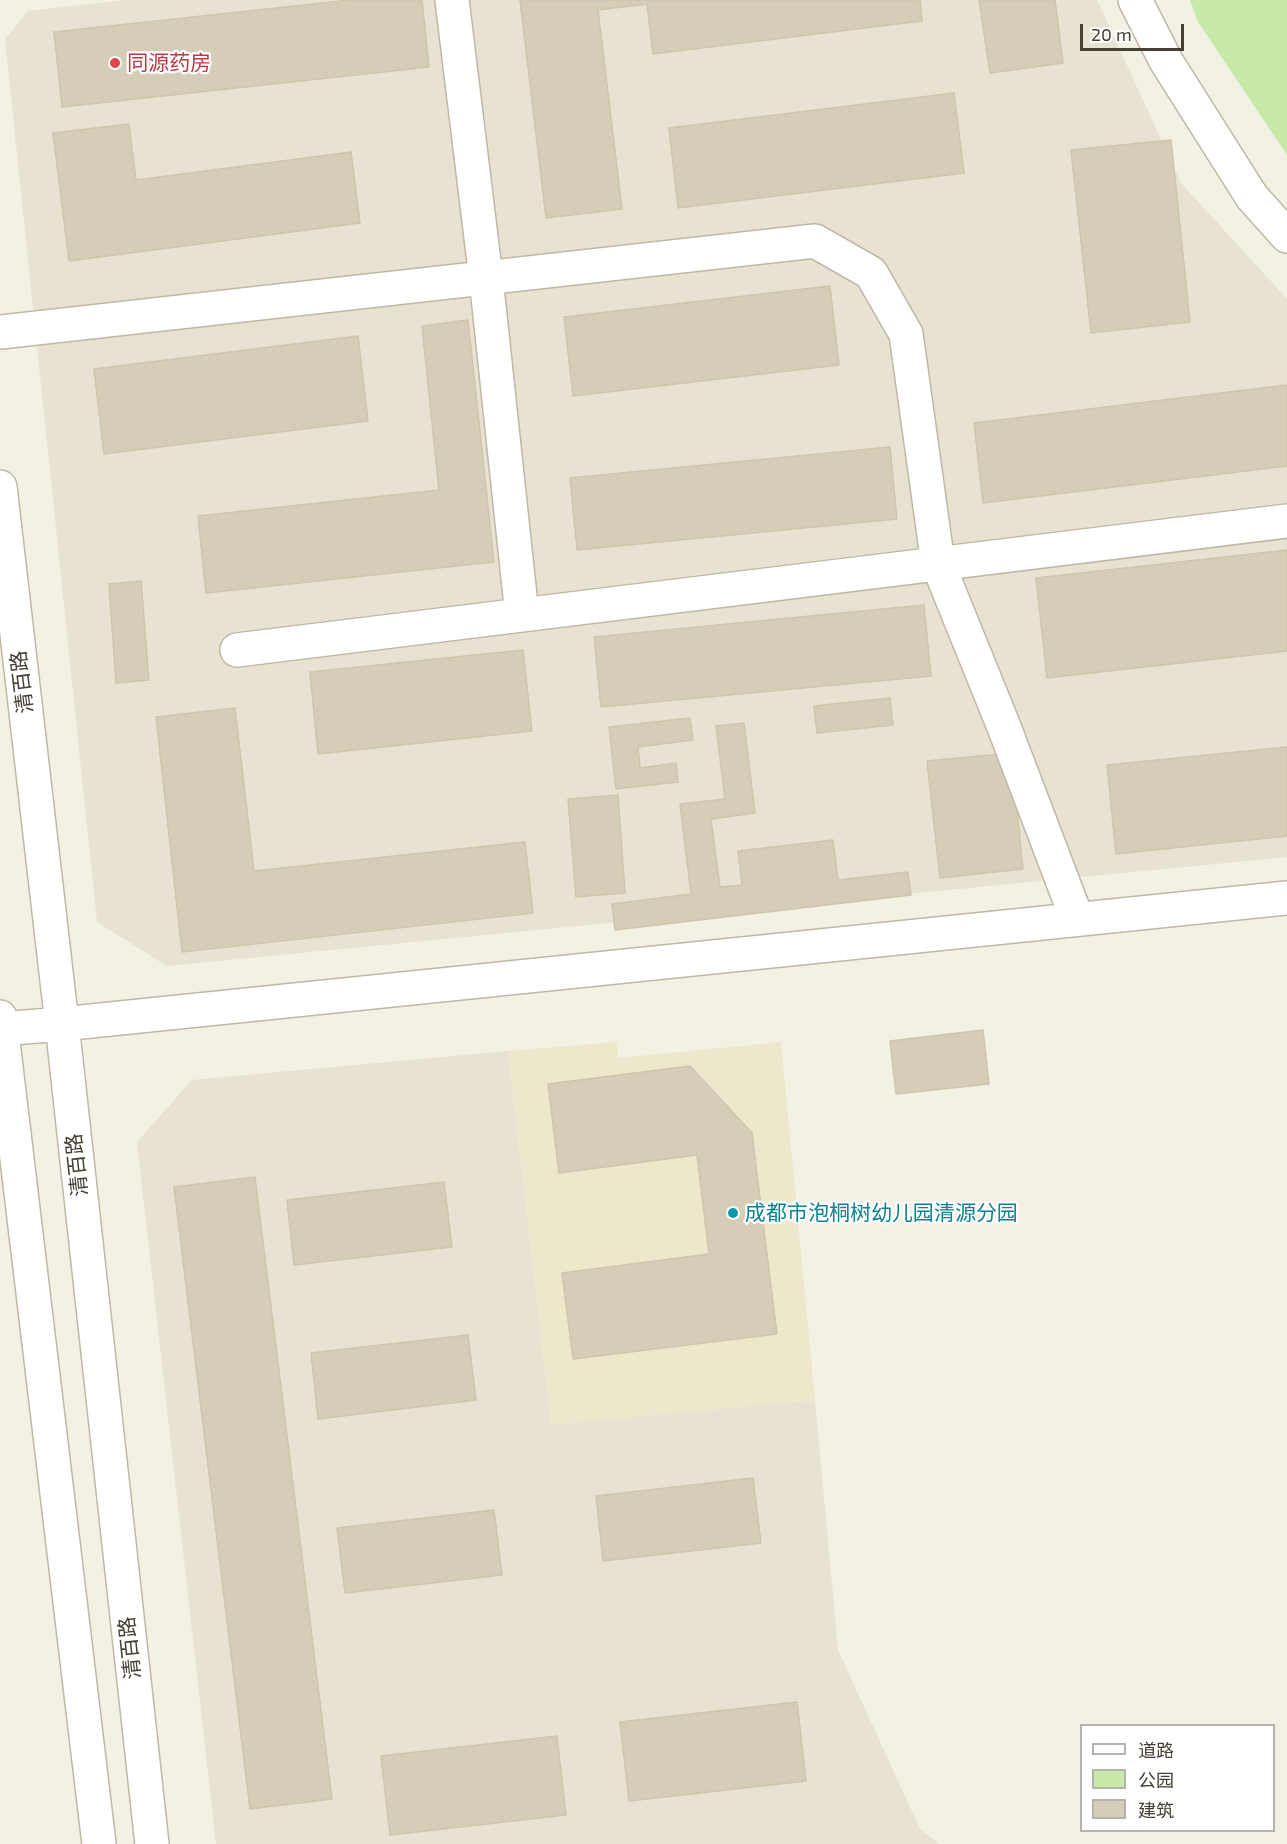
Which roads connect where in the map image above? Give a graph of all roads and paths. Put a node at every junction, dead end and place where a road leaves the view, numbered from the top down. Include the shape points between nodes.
1 (452, 0) edge
2 (1135, 0) edge
3 (1287, 236) edge
4 (486, 278) junction
5 (0, 332) edge
6 (0, 487) edge
7 (1287, 521) edge
8 (938, 564) junction
9 (522, 615) junction
10 (237, 650) dead end
11 (1287, 898) edge
12 (1077, 919) junction
13 (62, 1024) junction
14 (0, 1025) edge
15 (99, 1844) edge
16 (152, 1844) edge

1 - 4 street
2 - 3 street via 1166,61 1252,197
4 - 5 street
4 - 8 street via 815,241 872,273 906,334
4 - 9 street
6 - 13 street, 清百路
7 - 8 street
8 - 9 street
8 - 12 street
9 - 10 street
11 - 12 street
12 - 13 street
13 - 14 street
13 - 16 street, 清百路
14 - 15 street

